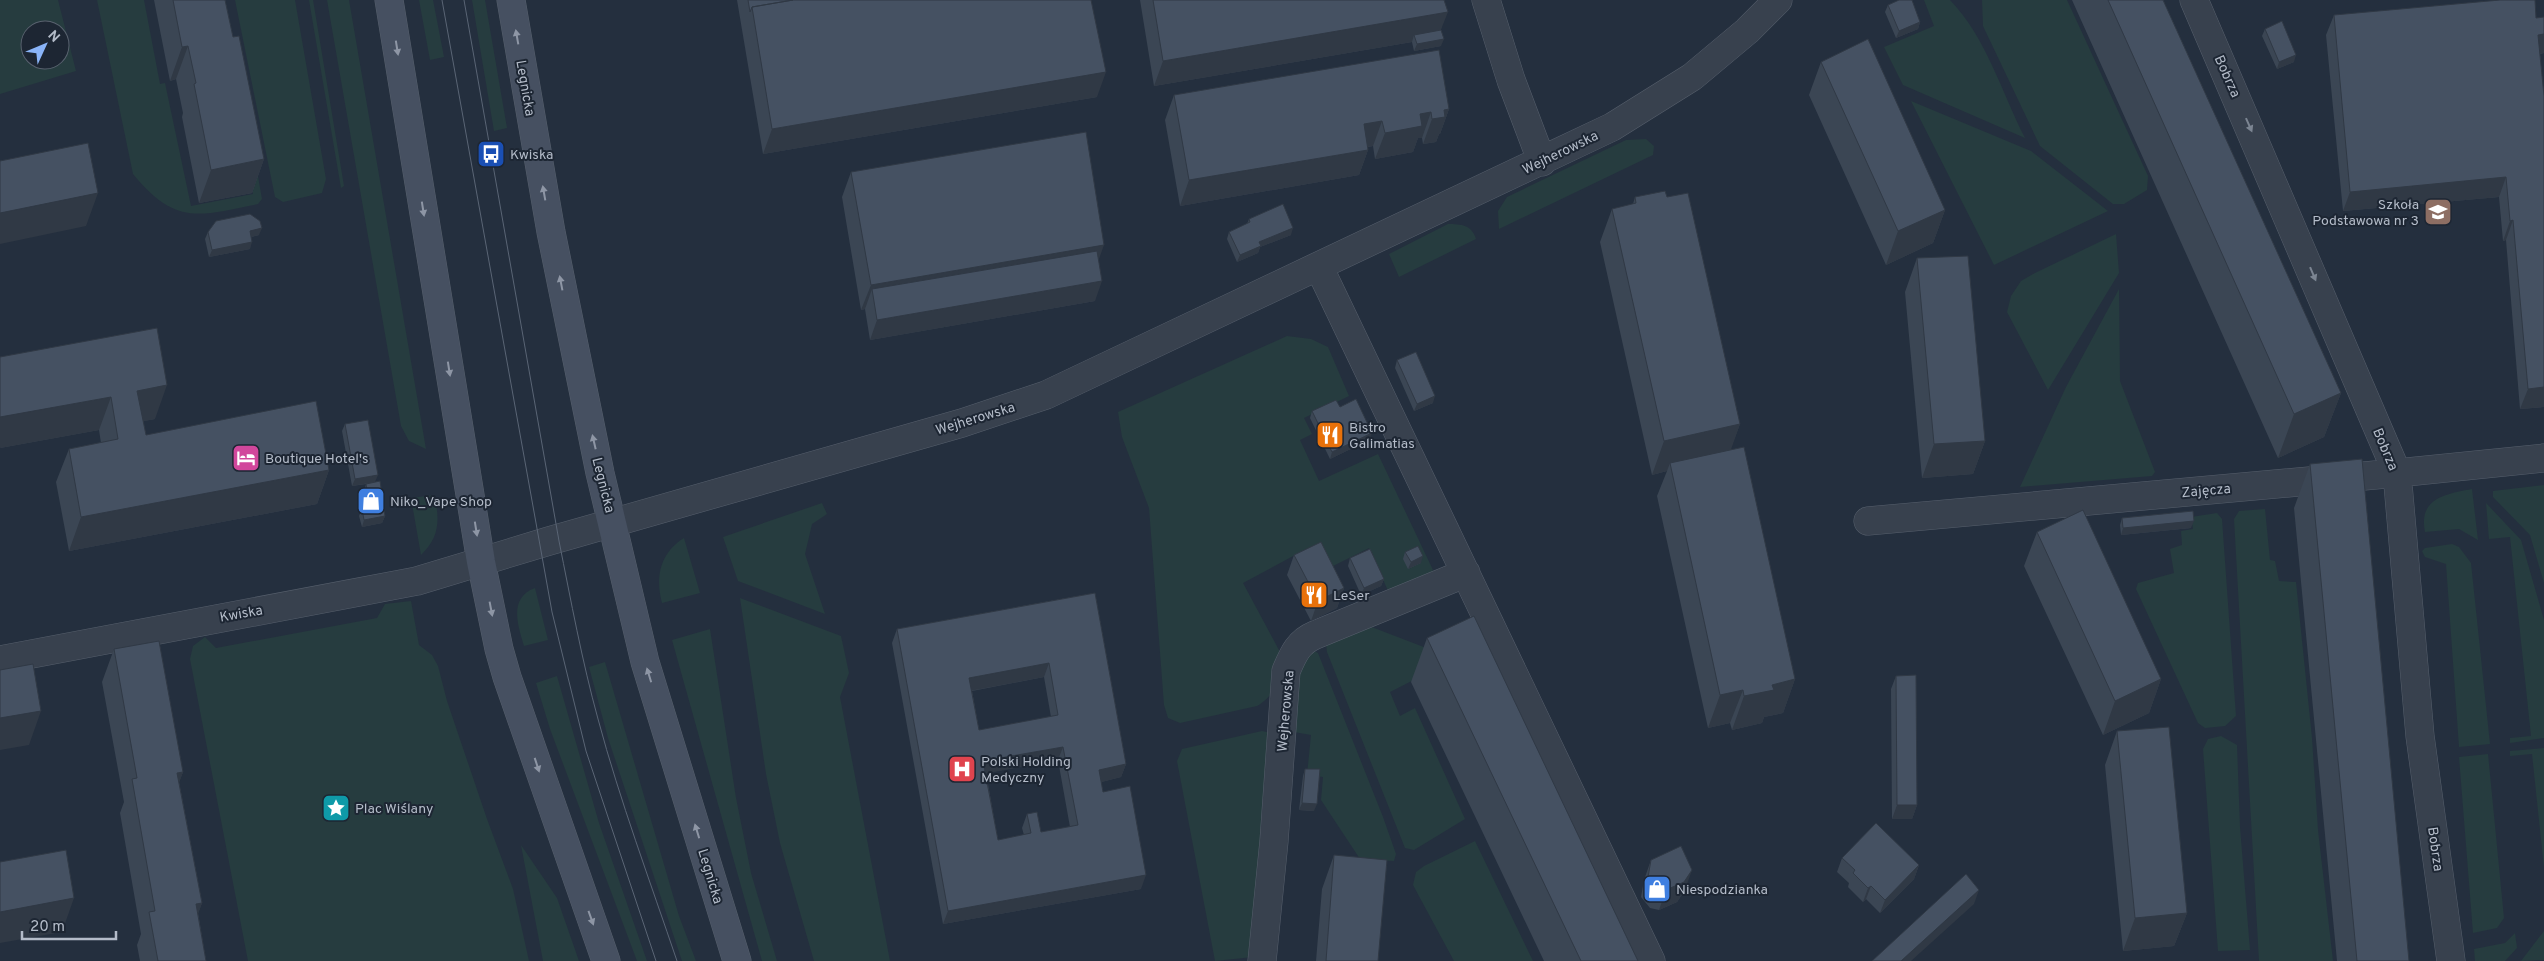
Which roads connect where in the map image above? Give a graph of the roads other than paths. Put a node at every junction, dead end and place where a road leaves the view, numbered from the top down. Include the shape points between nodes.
1 (389, 0) edge
2 (511, 0) edge
3 (1486, 0) edge
4 (1778, 0) edge
5 (2194, 0) edge
6 (1542, 162) junction
7 (1319, 267) junction
8 (2544, 458) edge
9 (2397, 474) junction
10 (1868, 521) dead end
11 (614, 523) junction
12 (482, 562) junction
13 (1466, 573) junction
14 (0, 660) edge
15 (606, 961) edge
16 (737, 961) edge
17 (1262, 961) edge
18 (1651, 961) edge
19 (2451, 961) edge

1 -> 12 main road
11 -> 2 main road, Legnicka via 551,232
3 - 6 street via 1511,80
4 - 6 street, Wejherowska via 1692,77 1612,127
5 -> 9 street, Bobrza
6 - 7 street, Wejherowska
7 - 11 street, Wejherowska via 1046,395 962,423
7 - 13 street
8 - 9 street, Zajęcza
9 - 10 street, Zajęcza
9 - 19 street, Bobrza via 2420,736
11 - 12 street, Wejherowska
16 -> 11 main road, Legnicka via 645,662
12 - 14 street, Kwiska via 417,582
12 -> 15 main road via 507,677
13 - 17 street, Wejherowska via 1315,634 1295,649 1286,671
13 - 18 street

